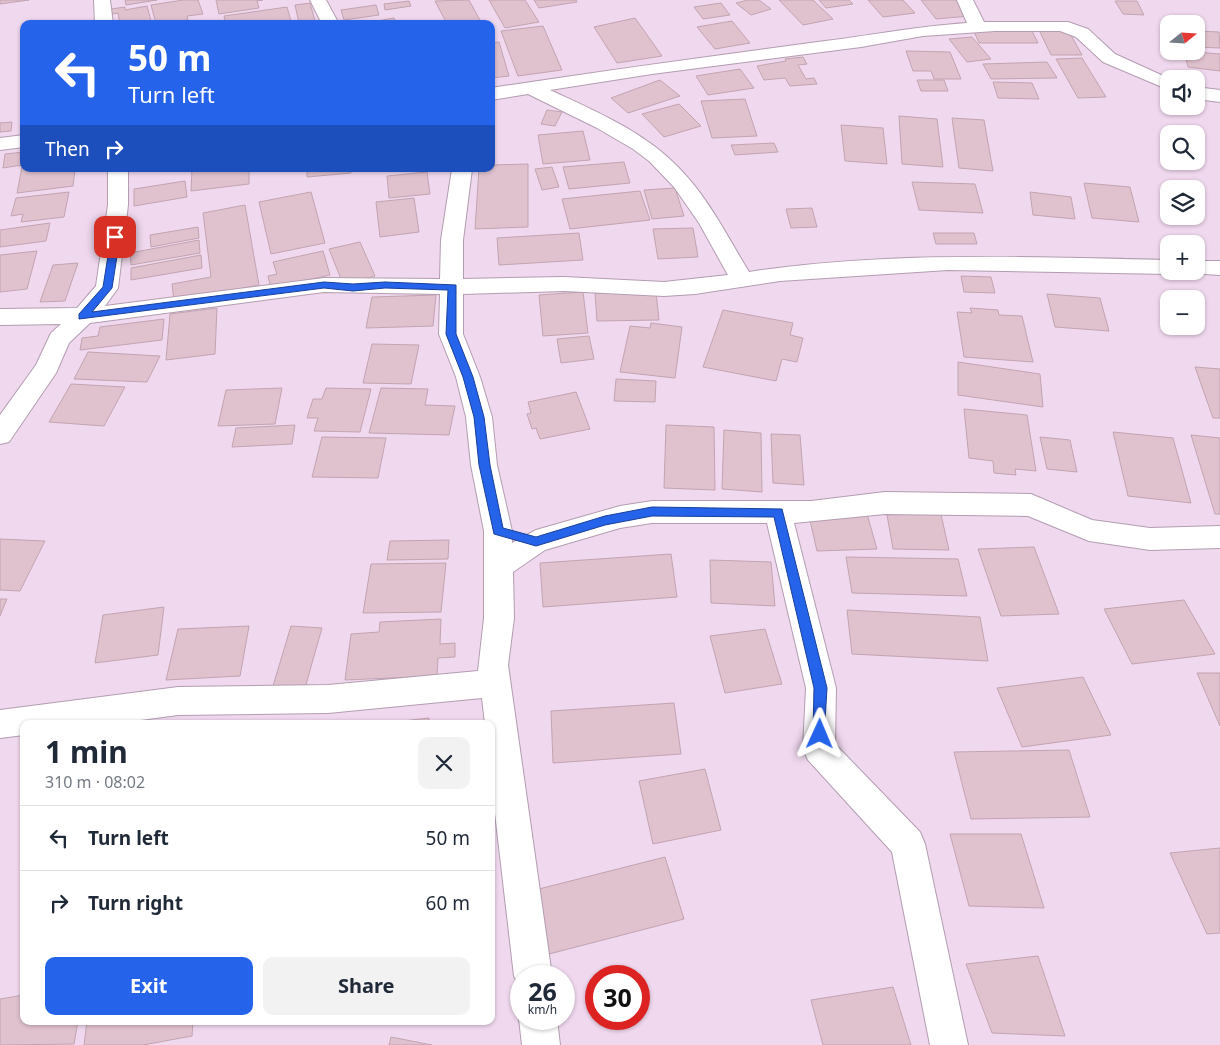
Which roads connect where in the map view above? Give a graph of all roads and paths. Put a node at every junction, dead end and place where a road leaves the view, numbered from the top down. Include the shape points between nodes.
1 (102, 0) edge
2 (318, 0) edge
3 (965, 0) edge
4 (104, 20) edge
5 (329, 20) edge
6 (978, 27) junction
7 (1160, 80) edge
8 (530, 88) junction
9 (495, 93) edge
10 (1205, 94) edge
11 (1220, 96) edge
12 (20, 142) edge
13 (0, 144) edge
14 (118, 172) edge
15 (462, 172) edge
16 (1160, 267) edge
17 (1205, 268) edge
18 (1220, 268) edge
19 (742, 279) junction
20 (453, 287) junction
21 (83, 316) junction
22 (0, 317) edge
23 (0, 435) edge
24 (778, 512) junction
25 (498, 531) junction
26 (1220, 536) edge
27 (536, 541) junction
28 (498, 568) junction
29 (496, 683) junction
30 (31, 720) edge
31 (20, 721) edge
32 (0, 724) edge
33 (531, 965) edge
34 (539, 1030) edge
35 (541, 1045) edge
36 (949, 1045) edge

1 - 4 street
2 - 5 street
3 - 6 street
6 - 7 street via 1062,26 1082,32 1109,58
6 - 8 street via 923,31
8 - 9 street
8 - 19 street via 608,126 670,170 699,207
10 - 11 street
12 - 13 street
14 - 21 street via 118,205 107,288
15 - 20 street via 452,240
16 - 19 street via 948,263
17 - 18 street
19 - 20 street via 664,289 564,284
20 - 21 street via 385,285 353,288 324,285
20 - 25 street via 451,334 479,417 484,465
21 - 22 street
21 - 23 street via 59,339 47,367
24 - 26 street via 811,512 885,503 1030,505 1089,530 1150,538
24 - 27 street via 652,512 620,516
24 - 36 street via 821,688 819,749 908,844
25 - 27 street
25 - 28 street
27 - 28 street
28 - 29 street via 500,618 492,665
29 - 30 street via 328,699 178,701
29 - 33 street
31 - 32 street
34 - 35 street

